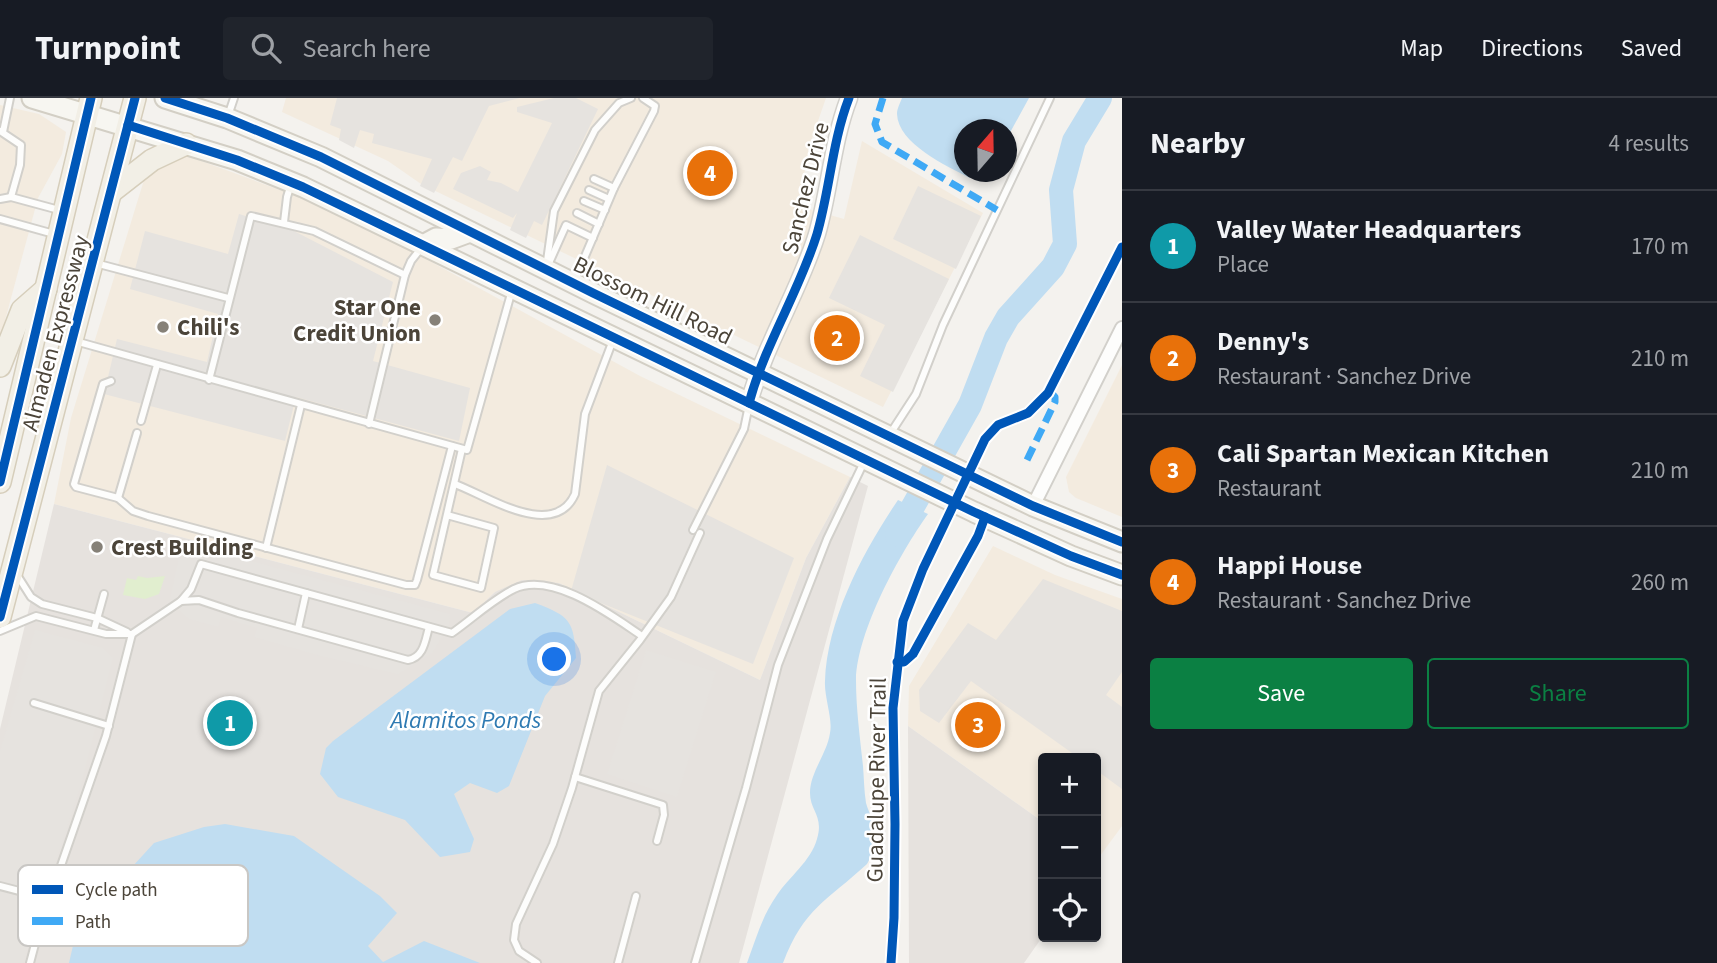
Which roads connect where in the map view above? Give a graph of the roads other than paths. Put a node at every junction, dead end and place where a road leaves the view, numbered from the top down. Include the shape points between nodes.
1 (10, 98) edge
2 (32, 98) edge
3 (135, 98) edge
4 (165, 98) edge
5 (234, 98) edge
6 (631, 98) edge
7 (643, 98) edge
8 (849, 98) edge
9 (1050, 98) edge
10 (89, 106) edge
11 (227, 118) junction
12 (128, 125) junction
13 (1, 132) edge
14 (186, 144) junction
15 (594, 179) dead end
16 (292, 182) junction
17 (614, 188) junction
18 (589, 190) dead end
19 (111, 192) junction
20 (11, 197) junction
21 (0, 199) edge
22 (609, 199) junction
23 (584, 201) dead end
24 (605, 210) junction
25 (64, 211) junction
26 (578, 213) dead end
27 (554, 218) junction
28 (0, 219) edge
29 (284, 222) junction
30 (599, 224) junction
31 (566, 225) junction
32 (470, 232) junction
33 (59, 235) junction
34 (593, 238) junction
35 (423, 245) junction
36 (93, 262) junction
37 (546, 270) junction
38 (405, 275) junction
39 (574, 283) junction
40 (513, 288) junction
41 (46, 289) junction
42 (229, 298) junction
43 (1122, 328) edge
44 (614, 338) junction
45 (73, 340) junction
46 (157, 365) junction
47 (0, 366) edge
48 (757, 373) junction
49 (209, 380) junction
50 (111, 381) dead end
51 (749, 403) junction
52 (301, 405) junction
53 (141, 421) dead end
54 (369, 424) junction
55 (137, 433) dead end
56 (895, 438) junction
57 (452, 446) junction
58 (462, 449) junction
59 (875, 463) junction
60 (0, 482) edge
61 (455, 484) junction
62 (118, 498) junction
63 (1033, 506) junction
64 (447, 515) junction
65 (980, 515) junction
66 (692, 530) dead end
67 (700, 533) dead end
68 (1122, 542) edge
69 (266, 548) junction
70 (12, 567) junction
71 (1122, 575) edge
72 (191, 589) junction
73 (306, 593) junction
74 (104, 594) dead end
75 (200, 600) junction
76 (181, 601) junction
77 (0, 617) edge
78 (97, 618) junction
79 (429, 627) junction
80 (298, 629) junction
81 (94, 630) junction
82 (0, 631) edge
83 (132, 634) junction
84 (642, 636) junction
85 (34, 703) dead end
86 (109, 726) junction
87 (575, 777) junction
88 (657, 841) dead end
89 (62, 865) edge
90 (0, 886) edge
91 (18, 891) edge
92 (636, 896) dead end
93 (35, 946) edge
94 (30, 963) edge
95 (537, 963) edge
96 (618, 963) edge
97 (695, 963) edge

1 - 13 lane
2 - 10 main road
3 - 12 main road, Almaden Expressway
4 - 11 main road, Blossom Hill Road
5 - 11 lane
6 - 27 lane via 619,103 595,130
7 - 17 lane via 654,111
8 - 48 street, Sanchez Drive via 817,232
9 - 56 lane
10 - 12 main road
10 - 25 main road, Almaden Expressway
11 - 32 main road, Blossom Hill Road via 321,157
12 - 14 main road
12 - 19 main road, Almaden Expressway
13 - 20 lane via 21,145
14 - 16 main road
14 - 19 main road via 152,160
15 - 17 lane
16 - 29 lane
16 - 35 main road
17 - 22 lane
18 - 22 lane
19 - 36 main road, Almaden Expressway
20 - 21 lane
20 - 25 lane
22 - 24 lane
23 - 24 lane
24 - 30 lane
25 - 33 main road, Almaden Expressway
26 - 30 lane
27 - 31 lane
27 - 37 lane
28 - 33 lane
29 - 38 lane via 314,231
29 - 42 lane via 251,216
30 - 34 lane
31 - 34 lane
31 - 37 lane
32 - 35 main road
32 - 37 main road, Blossom Hill Road
33 - 41 main road, Almaden Expressway
34 - 39 lane
35 - 38 lane
35 - 40 main road
36 - 42 lane
36 - 45 main road, Almaden Expressway
37 - 39 main road, Blossom Hill Road
38 - 54 lane
39 - 48 main road, Blossom Hill Road
40 - 44 main road
40 - 58 lane via 467,450
41 - 47 main road via 22,310
41 - 60 main road, Almaden Expressway
42 - 49 lane
43 - 63 street
44 - 51 main road
44 - 61 lane via 584,414 571,504 533,516
45 - 46 lane
45 - 70 main road, Almaden Expressway
46 - 49 lane
46 - 53 lane
48 - 51 street, Sanchez Drive
48 - 56 main road, Blossom Hill Road
49 - 52 lane
50 - 62 lane via 100,390 74,484
51 - 59 main road
51 - 66 lane via 744,429
52 - 54 lane
52 - 69 lane
54 - 57 lane
55 - 62 lane
56 - 63 main road, Blossom Hill Road
57 - 58 lane
57 - 69 lane via 415,585
58 - 61 lane
59 - 65 main road
59 - 97 lane via 827,539 778,665
61 - 64 lane
62 - 69 lane via 148,516
63 - 65 main road via 1023,513
63 - 68 main road, Blossom Hill Road
64 - 64 lane via 433,575 481,589 494,528
65 - 71 main road
67 - 84 lane via 671,597
70 - 77 main road, Almaden Expressway
70 - 78 lane via 36,601
72 - 73 lane via 201,564
72 - 75 lane
72 - 76 lane
73 - 79 lane
73 - 80 lane
74 - 78 lane
75 - 76 lane
75 - 80 lane
76 - 83 lane
78 - 81 lane
78 - 83 lane
79 - 80 lane via 421,653 408,660
79 - 84 lane via 452,633 516,588 544,585 593,603
81 - 82 lane via 36,616
81 - 83 lane
83 - 86 lane
84 - 87 lane via 599,691
85 - 86 lane
86 - 89 lane
87 - 88 lane via 663,805
87 - 95 lane via 553,844 516,924 514,940 519,951
90 - 91 lane
92 - 96 lane
93 - 94 lane

